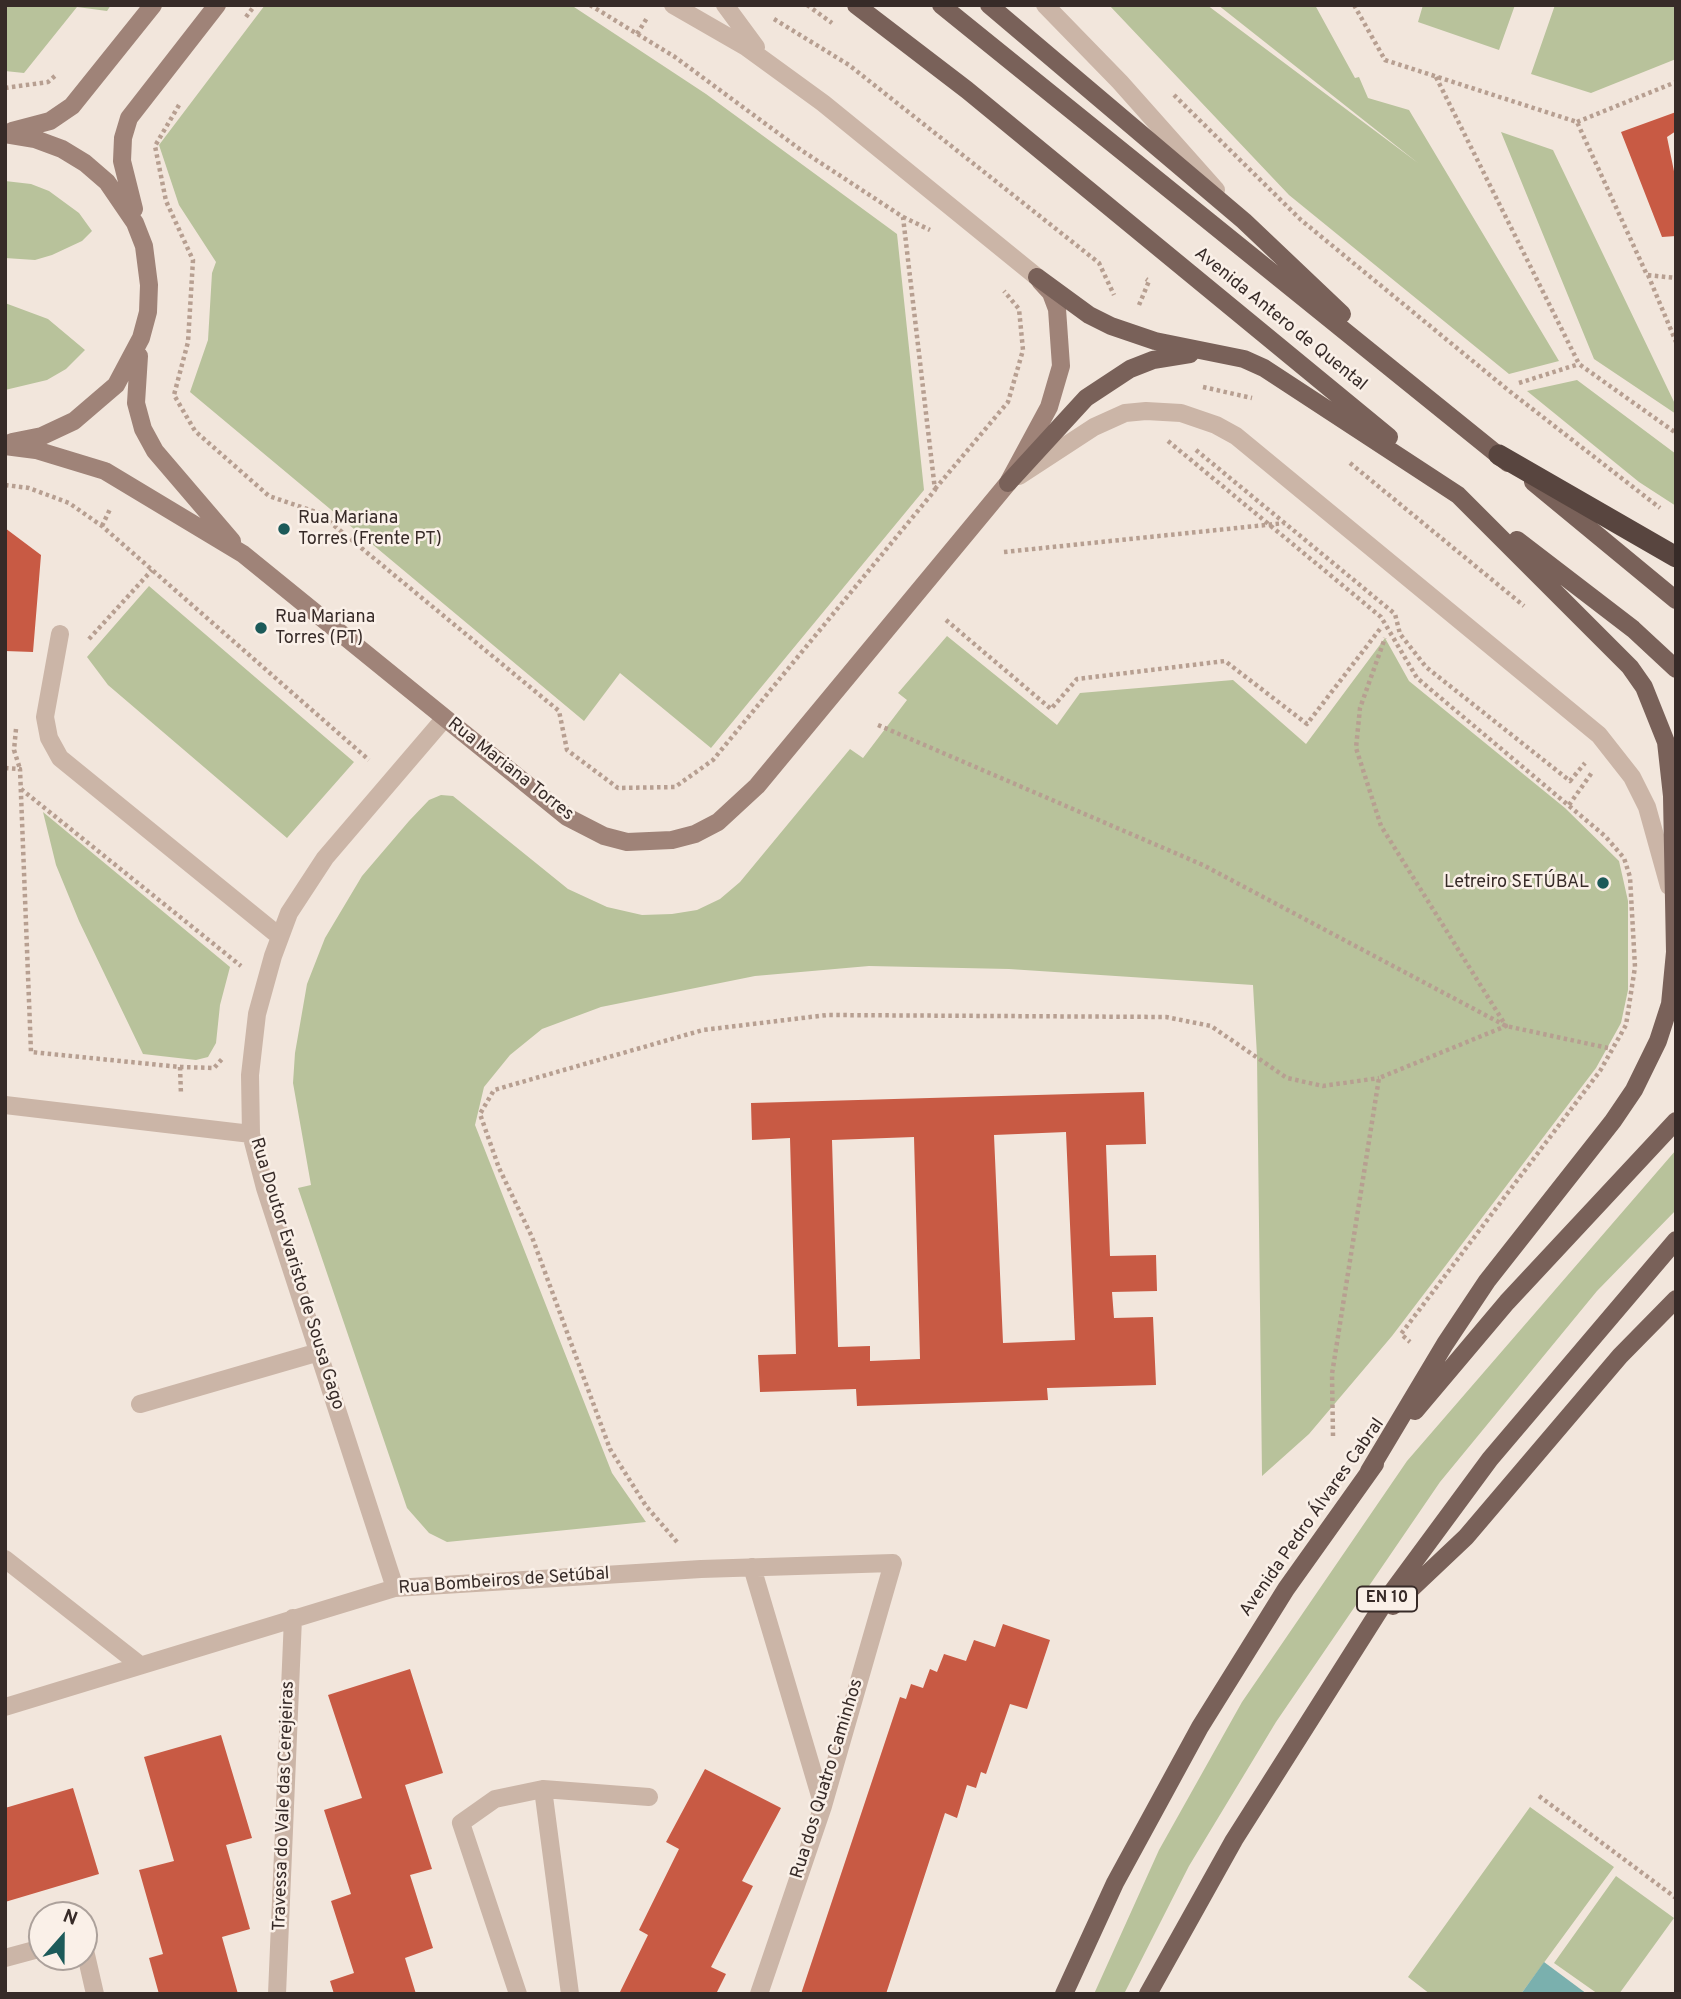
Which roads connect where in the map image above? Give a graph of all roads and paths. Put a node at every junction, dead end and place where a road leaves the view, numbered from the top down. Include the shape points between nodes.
1 (153, 5) edge
2 (217, 5) edge
3 (254, 5) edge
4 (590, 5) edge
5 (673, 5) edge
6 (725, 5) edge
7 (807, 5) edge
8 (856, 5) edge
9 (941, 5) edge
10 (989, 5) edge
11 (1045, 5) edge
12 (1354, 5) edge
13 (652, 8) dead end
14 (765, 14) dead end
15 (239, 26) dead end
16 (837, 27) dead end
17 (637, 34) junction
18 (772, 66) junction
19 (64, 68) dead end
20 (1436, 76) junction
21 (1676, 82) edge
22 (1166, 86) dead end
23 (5, 88) edge
24 (183, 100) dead end
25 (1577, 122) junction
26 (5, 133) edge
27 (903, 217) junction
28 (1244, 221) junction
29 (932, 232) dead end
30 (144, 246) junction
31 (1139, 273) dead end
32 (1647, 275) junction
33 (1037, 277) junction
34 (1676, 278) edge
35 (996, 282) dead end
36 (1119, 306) dead end
37 (145, 325) junction
38 (1128, 333) junction
39 (1676, 342) edge
40 (1218, 353) junction
41 (1578, 364) junction
42 (1519, 383) dead end
43 (1194, 385) dead end
44 (1429, 396) junction
45 (1262, 403) dead end
46 (1146, 411) junction
47 (1153, 430) junction
48 (1676, 433) edge
49 (1180, 437) dead end
50 (5, 444) edge
51 (1190, 446) dead end
52 (1499, 455) junction
53 (1345, 458) dead end
54 (1008, 483) junction
55 (5, 485) edge
56 (935, 490) junction
57 (1458, 495) junction
58 (115, 500) dead end
59 (1667, 512) dead end
60 (1285, 523) junction
61 (102, 526) junction
62 (1271, 526) junction
63 (1004, 552) dead end
64 (243, 554) junction
65 (1676, 557) edge
66 (152, 570) junction
67 (1676, 600) edge
68 (1534, 614) dead end
69 (946, 620) dead end
70 (1380, 629) dead end
71 (60, 634) joint
72 (1385, 638) dead end
73 (1676, 669) edge
74 (444, 719) junction
75 (878, 725) dead end
76 (1587, 761) dead end
77 (373, 763) dead end
78 (5, 768) edge
79 (20, 788) junction
80 (1674, 928) edge
81 (279, 936) junction
82 (239, 979) dead end
83 (1506, 1026) junction
84 (1608, 1048) dead end
85 (224, 1058) dead end
86 (180, 1067) junction
87 (1379, 1078) junction
88 (181, 1095) dead end
89 (5, 1105) edge
90 (1676, 1121) edge
91 (251, 1134) junction
92 (1676, 1240) edge
93 (1676, 1299) edge
94 (1410, 1342) dead end
95 (319, 1352) junction
96 (140, 1404) dead end
97 (1332, 1437) dead end
98 (1369, 1471) junction
99 (5, 1559) edge
100 (893, 1563) joint
101 (752, 1567) junction
102 (701, 1569) junction
103 (395, 1588) junction
104 (293, 1618) junction
105 (140, 1665) junction
106 (1341, 1668) junction
107 (5, 1707) edge
108 (543, 1789) junction
109 (1539, 1796) dead end
110 (649, 1797) dead end
111 (823, 1806) junction
112 (1676, 1898) edge
113 (28, 1952) edge
114 (5, 1958) edge
115 (90, 1971) edge
116 (95, 1994) edge
117 (277, 1994) edge
118 (518, 1994) edge
119 (570, 1994) edge
120 (759, 1994) edge
121 (1064, 1994) edge
122 (1148, 1994) edge

1 - 26 street via 72,106 50,121
2 - 30 street via 134,109 126,127 122,161
3 - 15 path
4 - 17 path
5 - 18 street
6 - 18 street
7 - 16 path
8 - 57 main road, Avenida Antero de Quental via 967,90
9 - 44 main road, Avenida Antero de Quental
10 - 28 main road
11 - 28 street
12 - 20 path via 1385,60
13 - 17 path
14 - 36 path via 849,65 1100,263
17 - 27 path
18 - 33 street via 892,157
19 - 23 path via 48,82
20 - 25 path
20 - 41 path
21 - 25 path
22 - 59 path via 1300,220 1600,464
24 - 56 path via 155,146 166,201 193,260 188,342 174,395 195,430 269,496 319,513 559,711 567,750 618,788 675,787 713,760
25 - 32 path
26 - 30 street via 48,143 97,173 130,213
27 - 29 path
27 - 56 path
28 - 44 main road
30 - 37 street via 149,285
31 - 38 path via 1149,281
32 - 34 path
32 - 39 path
33 - 38 main road via 1088,315
33 - 54 street, Rua Mariana Torres via 1057,309 1060,366 1049,407
35 - 56 path via 1019,309 1023,350 1008,402
37 - 50 street via 130,364 98,404 59,429
37 - 64 street, Rua Mariana Torres via 135,403 143,429 155,451
38 - 40 main road
40 - 54 main road via 1153,360 1113,379 1086,398
40 - 57 main road via 1264,368
41 - 42 path
41 - 48 path
43 - 45 path
44 - 52 main road, Avenida Antero de Quental
46 - 47 path
46 - 54 street via 1109,419
46 - 80 street via 1198,417 1236,436 1598,735 1632,777 1647,807 1665,865
47 - 49 path
47 - 62 path
50 - 64 street, Rua Mariana Torres via 106,471
51 - 60 path
52 - 65 highway
52 - 67 main road, Avenida Antero de Quental
53 - 68 path
54 - 74 street, Rua Mariana Torres via 757,786 718,822 695,834 651,843 604,836 548,803
55 - 61 path via 29,488 69,503
57 - 73 main road, Avenida Antero de Quental via 1633,629
57 - 80 main road via 1630,667 1644,687 1670,764
58 - 61 path
60 - 62 path
60 - 76 path via 1395,614 1400,634 1426,667 1570,781
61 - 66 path
62 - 63 path
62 - 94 path via 1381,617 1418,678 1605,836 1624,858 1630,877 1634,967 1626,1025 1600,1071 1401,1334
64 - 74 street, Rua Mariana Torres
66 - 71 path via 90,641 69,623
66 - 77 path
69 - 70 path via 1051,709 1077,679 1225,661 1307,724
71 - 81 street via 44,717 60,758
72 - 83 path via 1360,708 1356,748 1381,825
74 - 81 street, Rua Doutor Evaristo de Sousa Gago via 325,859 300,894
75 - 83 path via 1203,865
78 - 79 path via 20,769
79 - 82 path via 241,966
79 - 86 path via 31,1052
80 - 98 main road via 1670,1004 1634,1090 1487,1281
81 - 91 street, Rua Doutor Evaristo de Sousa Gago via 253,1042
83 - 84 path
83 - 87 path
85 - 86 path via 214,1068
86 - 88 path
87 - 97 path via 1332,1374
87 - 102 path via 1323,1086 1287,1078 1211,1026 1166,1017 827,1015 703,1030 494,1090 480,1114 499,1168 532,1237 610,1449 646,1506
89 - 91 street
90 - 98 main road, Avenida Pedro Álvares Cabral via 1480,1333
91 - 95 street, Rua Doutor Evaristo de Sousa Gago
92 - 106 main road, EN 10 via 1490,1459
93 - 106 main road via 1620,1356 1466,1537 1402,1595
95 - 96 street
95 - 103 street, Rua Doutor Evaristo de Sousa Gago
98 - 121 main road, Avenida Pedro Álvares Cabral via 1286,1589 1200,1727 1115,1883
99 - 105 street
100 - 101 street, Rua Bombeiros de Setúbal
100 - 111 street, Rua dos Quatro Caminhos
101 - 102 street, Rua Bombeiros de Setúbal
101 - 111 street
102 - 103 street, Rua Bombeiros de Setúbal
103 - 104 street, Rua Bombeiros de Setúbal
104 - 105 street, Rua Bombeiros de Setúbal
104 - 117 street, Travessa do Vale das Cerejeiras
105 - 107 street, Rua Bombeiros de Setúbal
106 - 122 main road, EN 10 via 1234,1840
108 - 110 street
108 - 118 street via 495,1799 461,1823
108 - 119 street
109 - 112 path
111 - 120 street, Rua dos Quatro Caminhos
113 - 114 street
115 - 116 street

